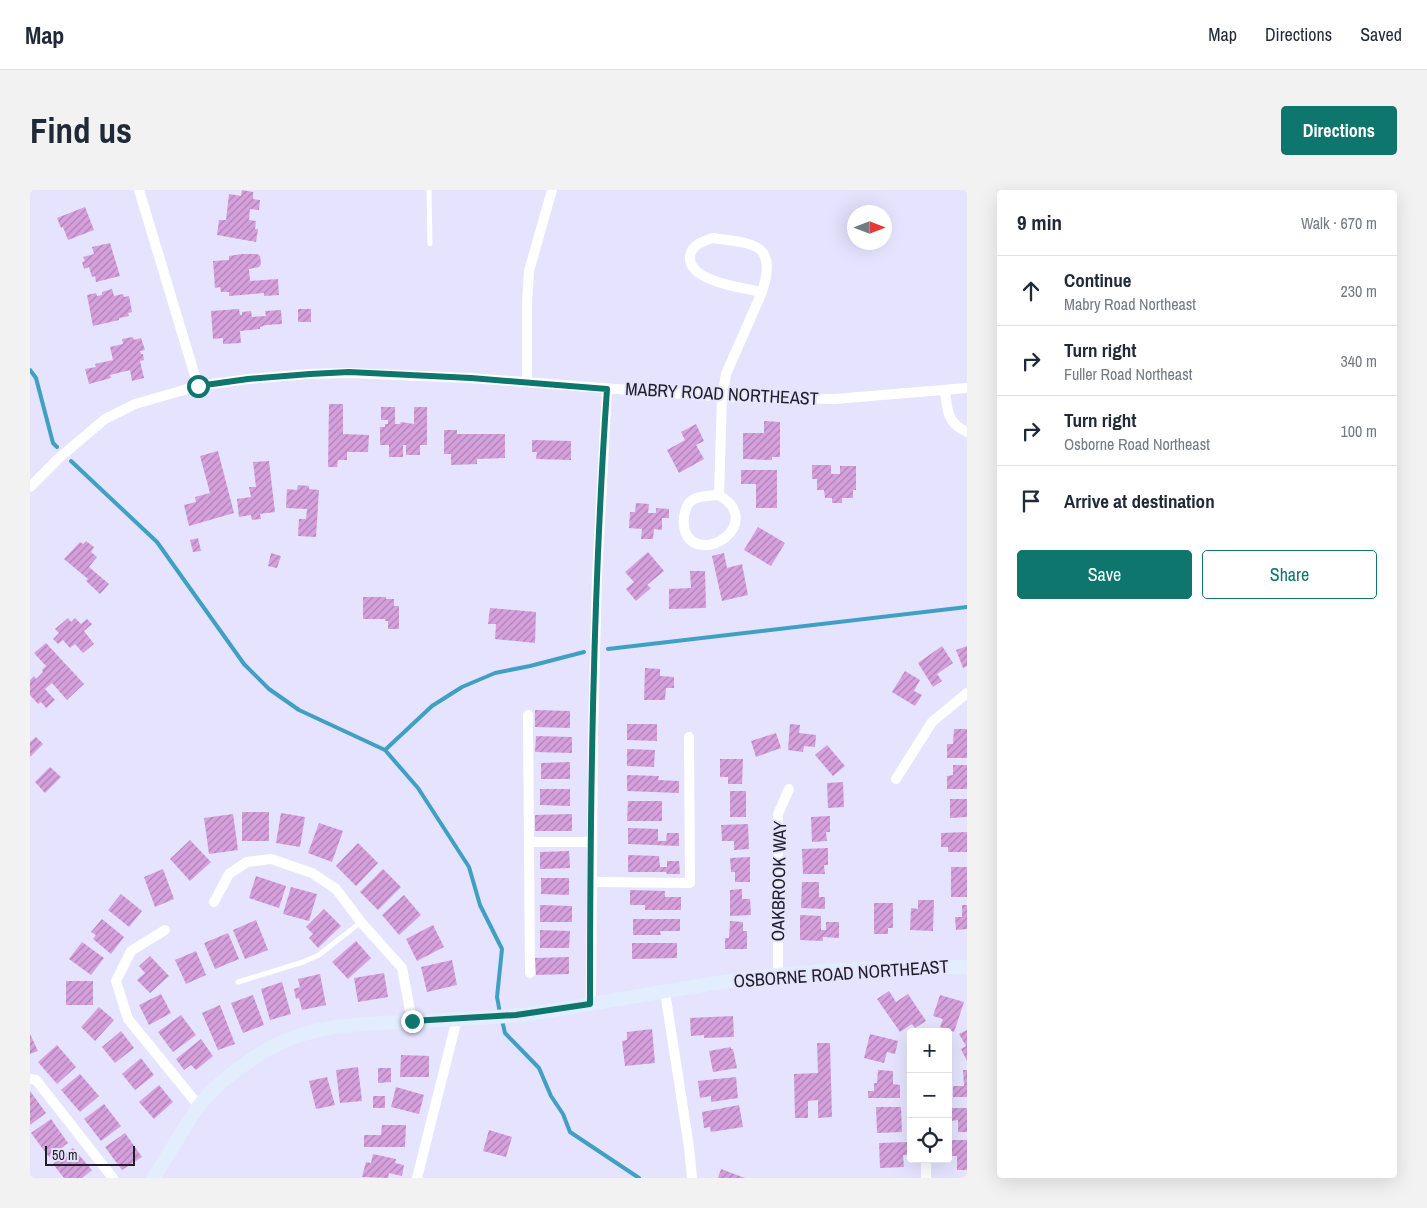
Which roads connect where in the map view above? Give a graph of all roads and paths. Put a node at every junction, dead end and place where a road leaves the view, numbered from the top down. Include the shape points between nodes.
1 (138, 190) edge
2 (428, 190) edge
3 (552, 190) edge
4 (430, 244) dead end
5 (762, 292) junction
6 (527, 382) junction
7 (198, 386) junction
8 (967, 388) edge
9 (607, 389) junction
10 (945, 390) junction
11 (722, 398) junction
12 (967, 432) edge
13 (30, 487) edge
14 (719, 495) junction
15 (967, 693) edge
16 (528, 715) dead end
17 (689, 737) dead end
18 (896, 779) dead end
19 (789, 789) dead end
20 (529, 842) junction
21 (592, 842) junction
22 (592, 882) junction
23 (214, 902) dead end
24 (361, 922) junction
25 (165, 930) dead end
26 (967, 967) edge
27 (530, 974) dead end
28 (778, 975) junction
29 (238, 982) dead end
30 (665, 992) junction
31 (590, 1004) junction
32 (464, 1019) junction
33 (412, 1021) junction
34 (30, 1079) edge
35 (199, 1106) junction
36 (926, 1163) edge
37 (113, 1178) edge
38 (153, 1178) edge
39 (417, 1178) edge
40 (692, 1178) edge
41 (926, 1178) edge

1 - 7 street
2 - 4 lane
3 - 6 street via 529,271
5 - 5 street via 768,263 762,250 752,244 713,238 694,247 690,257 699,275
5 - 11 street via 726,374
6 - 7 street, MABRY ROAD NORTHEAST via 349,372
6 - 9 street, MABRY ROAD NORTHEAST
7 - 13 street, MABRY ROAD NORTHEAST via 135,404 105,419
8 - 10 street, MABRY ROAD NORTHEAST
9 - 11 street, MABRY ROAD NORTHEAST
9 - 21 street via 597,576
10 - 11 street, MABRY ROAD NORTHEAST via 835,399
10 - 12 street via 946,409 952,423
11 - 14 street
14 - 14 street via 736,514 731,532 716,544 692,541 684,526 686,507 695,498
15 - 18 street via 932,722
16 - 20 street
17 - 22 street via 690,883
19 - 28 street, OAKBROOK WAY via 778,814
20 - 21 street
20 - 27 street
21 - 22 street
22 - 31 street
23 - 24 street via 229,874 246,862 271,859 312,873 336,889
24 - 29 lane via 319,955
24 - 33 street via 402,968
25 - 35 street via 131,951 116,981 128,1019
26 - 28 street, OSBORNE ROAD NORTHEAST
28 - 30 street, OSBORNE ROAD NORTHEAST
30 - 31 street, OSBORNE ROAD NORTHEAST
30 - 40 street
31 - 32 street, OSBORNE ROAD NORTHEAST
32 - 33 street, OSBORNE ROAD NORTHEAST
32 - 39 street
33 - 35 street, OSBORNE ROAD NORTHEAST via 313,1031 275,1045 224,1080
34 - 37 street via 36,1080
35 - 38 street, OSBORNE ROAD NORTHEAST
36 - 41 street

